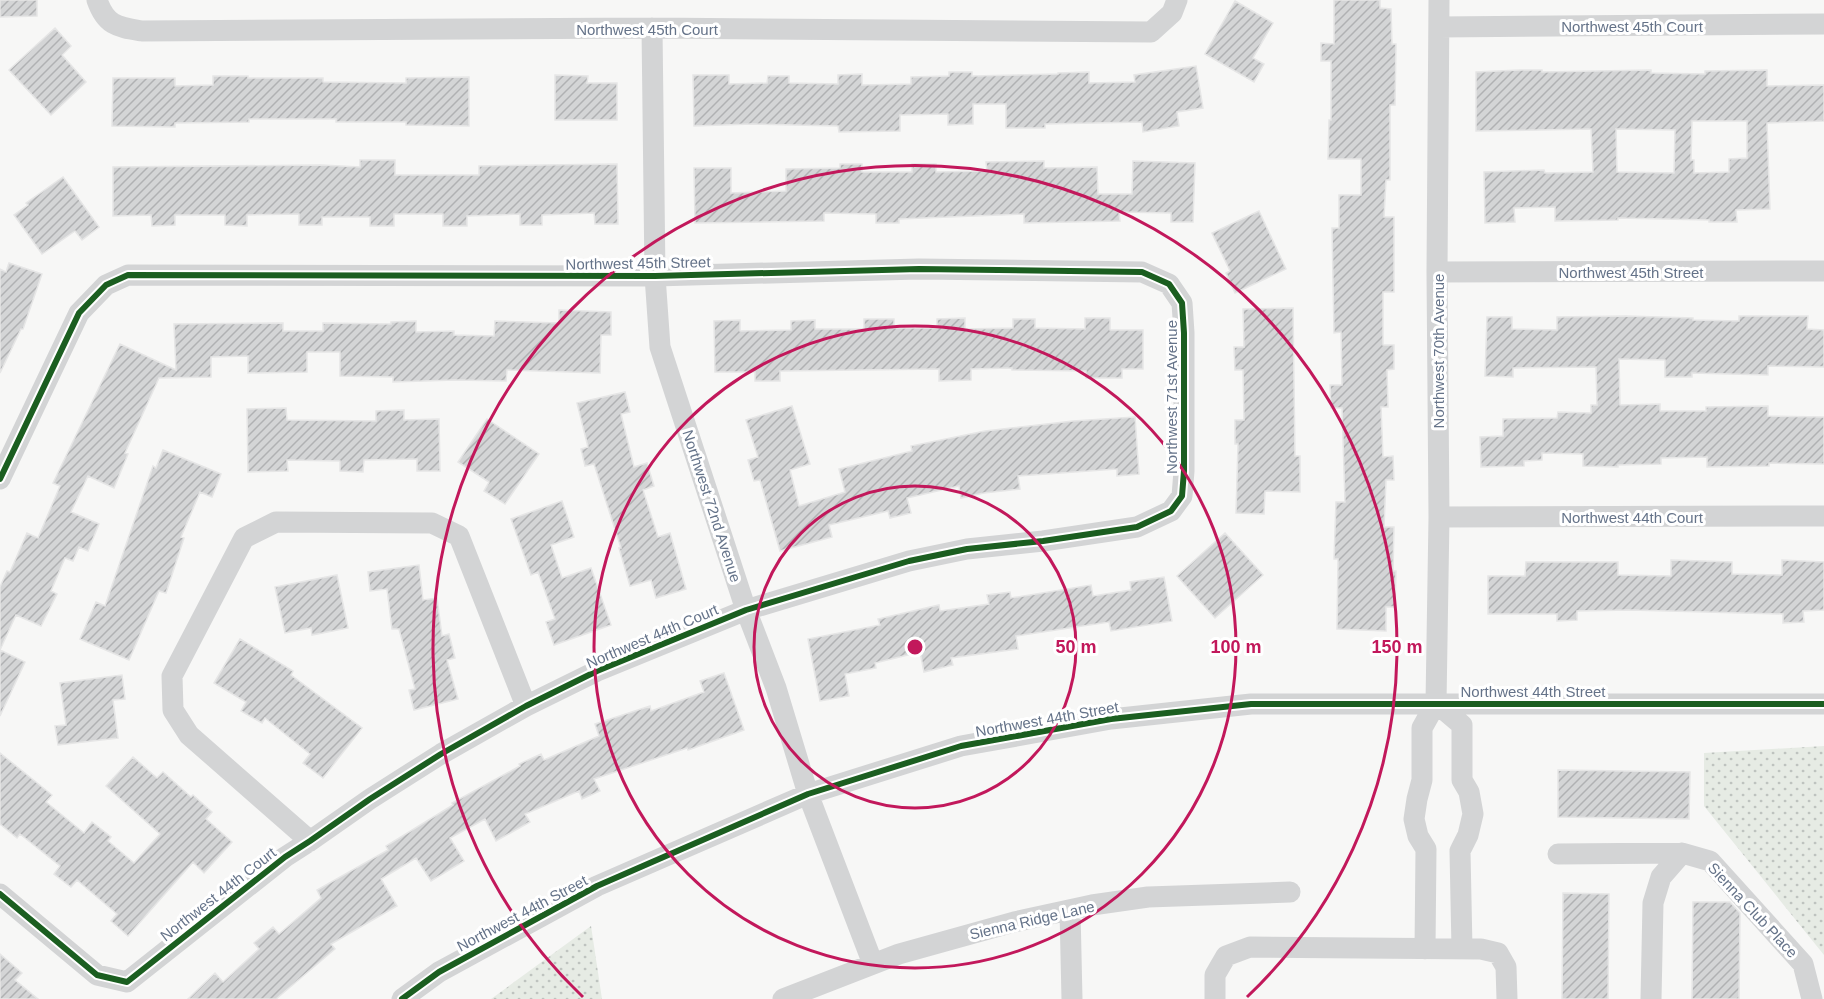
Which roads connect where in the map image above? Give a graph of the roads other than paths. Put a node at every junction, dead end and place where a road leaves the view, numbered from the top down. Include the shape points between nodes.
1 (97, 0) edge
2 (1439, 0) edge
3 (1175, 6) edge
4 (1824, 24) edge
5 (1439, 27) junction
6 (652, 28) junction
7 (1437, 272) junction
8 (1824, 272) edge
9 (656, 276) junction
10 (1168, 284) joint
11 (0, 479) edge
12 (1171, 511) joint
13 (1824, 516) edge
14 (1439, 517) junction
15 (746, 610) junction
16 (1436, 703) junction
17 (1824, 704) edge
18 (526, 706) junction
19 (808, 794) junction
20 (310, 841) junction
21 (1558, 854) dead end
22 (1682, 854) junction
23 (1290, 892) dead end
24 (0, 894) edge
25 (1070, 910) junction
26 (1425, 948) junction
27 (1462, 948) junction
28 (873, 964) junction
29 (402, 999) edge
30 (783, 999) edge
31 (1072, 999) edge
32 (1215, 999) edge
33 (1507, 999) edge
34 (1651, 999) edge
35 (1812, 999) edge

1 - 6 street, Northwest 45th Court via 115,26 142,31
2 - 5 street, Northwest 70th Avenue
3 - 6 street, Northwest 45th Court via 1150,32
4 - 5 street, Northwest 45th Court
5 - 7 street, Northwest 70th Avenue
6 - 9 street, Northwest 72nd Avenue
7 - 8 street, Northwest 45th Street
7 - 14 street, Northwest 70th Avenue
9 - 10 street, Northwest 45th Street via 919,269 1142,272
9 - 11 street, Northwest 45th Street via 128,275 106,285 79,313
9 - 15 street, Northwest 72nd Avenue via 660,347
10 - 12 street, Northwest 71st Avenue via 1182,303 1184,333 1183,488
12 - 15 street, Northwest 44th Court via 1137,527 967,549 909,561
13 - 14 street, Northwest 44th Court
14 - 16 street, Northwest 70th Avenue
15 - 18 street, Northwest 44th Court
15 - 19 street, Northwest 72nd Avenue via 776,687
16 - 17 street, Northwest 44th Street
16 - 19 street, Northwest 44th Street via 1251,704 1111,719 961,746
16 - 26 street via 1422,728 1422,780 1414,819 1426,849
16 - 27 street via 1462,724 1462,780 1473,814 1460,851
18 - 20 street, Northwest 44th Court via 441,754
18 - 20 street via 459,536 432,523 276,522 244,538 172,676 173,710 189,735
19 - 28 street, Northwest 72nd Avenue
19 - 29 street, Northwest 44th Street via 590,889 439,972
20 - 24 street, Northwest 44th Court via 127,982 97,975
21 - 22 street, Sienna Club Place
22 - 34 street via 1661,877 1653,903
22 - 35 street, Sienna Club Place via 1710,861 1803,964
23 - 25 street, Sienna Ridge Lane via 1148,897
25 - 28 street, Sienna Ridge Lane via 1002,925
25 - 31 street
26 - 27 street
26 - 32 street via 1250,947 1226,956 1215,975
27 - 33 street via 1498,953 1506,967
28 - 30 street, Sienna Ridge Lane

